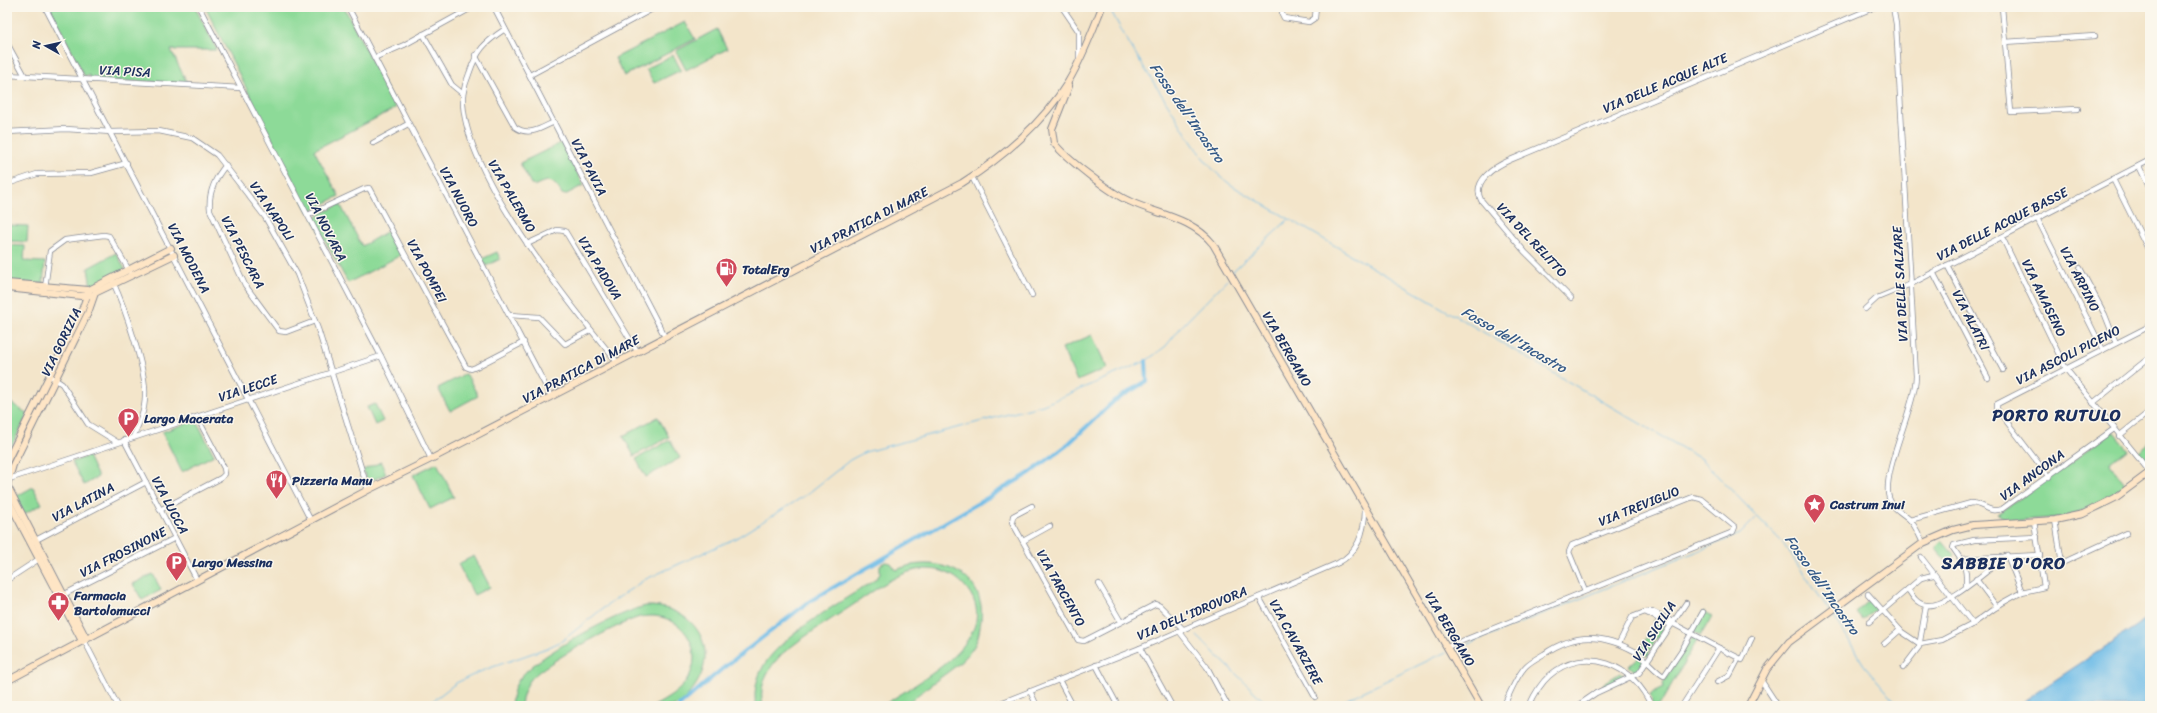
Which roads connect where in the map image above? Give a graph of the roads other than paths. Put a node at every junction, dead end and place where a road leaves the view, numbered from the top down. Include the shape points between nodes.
1 (45, 7) edge
2 (199, 7) edge
3 (348, 7) edge
4 (473, 7) edge
5 (494, 7) edge
6 (656, 7) edge
7 (1062, 7) edge
8 (1283, 7) edge
9 (1316, 7) edge
10 (1875, 7) edge
11 (1893, 7) edge
12 (2002, 7) edge
13 (1101, 8) edge
14 (505, 29) junction
15 (423, 34) junction
16 (2095, 36) dead end
17 (2005, 42) junction
18 (7, 43) edge
19 (476, 56) junction
20 (374, 58) junction
21 (1079, 62) junction
22 (7, 75) edge
23 (530, 75) junction
24 (25, 76) junction
25 (85, 81) junction
26 (241, 88) junction
27 (463, 94) junction
28 (2078, 109) dead end
29 (554, 122) junction
30 (408, 124) junction
31 (7, 132) edge
32 (112, 132) junction
33 (373, 143) dead end
34 (2150, 160) edge
35 (127, 163) junction
36 (226, 165) junction
37 (2139, 166) junction
38 (972, 177) junction
39 (2113, 179) junction
40 (7, 184) edge
41 (2150, 189) edge
42 (7, 195) edge
43 (1479, 196) joint
44 (308, 215) junction
45 (2037, 218) junction
46 (2002, 237) junction
47 (527, 244) junction
48 (170, 248) junction
49 (2150, 253) edge
50 (174, 255) junction
51 (1947, 265) junction
52 (2080, 268) dead end
53 (129, 269) junction
54 (1933, 272) junction
55 (132, 275) junction
56 (113, 281) junction
57 (7, 282) edge
58 (1911, 284) junction
59 (7, 288) edge
60 (45, 289) junction
61 (88, 293) junction
62 (95, 293) junction
63 (1032, 295) dead end
64 (1571, 298) dead end
65 (1866, 309) dead end
66 (510, 315) junction
67 (315, 321) junction
68 (2150, 326) edge
69 (591, 330) junction
70 (665, 337) junction
71 (524, 342) junction
72 (2116, 343) junction
73 (2103, 350) junction
74 (637, 351) junction
75 (381, 356) junction
76 (2150, 357) edge
77 (617, 362) junction
78 (2066, 369) junction
79 (2003, 370) dead end
80 (332, 372) junction
81 (52, 378) junction
82 (1988, 378) dead end
83 (551, 396) junction
84 (249, 400) junction
85 (2093, 403) junction
86 (2150, 411) edge
87 (198, 417) junction
88 (2114, 429) junction
89 (2119, 436) junction
90 (133, 437) junction
91 (124, 440) junction
92 (117, 442) junction
93 (431, 459) junction
94 (7, 461) edge
95 (2150, 472) edge
96 (2048, 477) junction
97 (7, 481) edge
98 (146, 482) junction
99 (368, 490) junction
100 (7, 498) edge
101 (1032, 506) dead end
102 (1365, 508) junction
103 (160, 510) junction
104 (1910, 520) junction
105 (2055, 520) junction
106 (311, 521) junction
107 (2034, 521) junction
108 (1050, 526) dead end
109 (2127, 533) dead end
110 (2037, 537) junction
111 (176, 538) junction
112 (33, 541) junction
113 (1023, 541) junction
114 (1923, 543) junction
115 (2007, 555) junction
116 (2040, 555) junction
117 (1921, 557) dead end
118 (39, 559) junction
119 (1961, 559) junction
120 (1933, 575) junction
121 (1976, 579) junction
122 (7, 580) edge
123 (197, 580) junction
124 (1099, 584) dead end
125 (1966, 586) junction
126 (1908, 590) junction
127 (1585, 591) junction
128 (2022, 592) junction
129 (1868, 594) dead end
130 (62, 596) junction
131 (1258, 597) junction
132 (1952, 597) junction
133 (1686, 603) dead end
134 (1926, 606) junction
135 (1997, 607) junction
136 (1882, 610) junction
137 (1703, 612) dead end
138 (1121, 622) junction
139 (1869, 622) dead end
140 (1672, 623) junction
141 (1972, 624) junction
142 (1181, 630) junction
143 (1900, 630) junction
144 (1691, 633) junction
145 (1752, 638) dead end
146 (84, 640) junction
147 (1618, 643) junction
148 (1884, 644) dead end
149 (1920, 644) junction
150 (1447, 647) junction
151 (1140, 648) junction
152 (1719, 648) junction
153 (1739, 658) junction
154 (1649, 661) junction
155 (1096, 665) junction
156 (1903, 668) dead end
157 (1632, 678) junction
158 (1059, 680) junction
159 (1761, 680) junction
160 (7, 681) edge
161 (1717, 682) dead end
162 (1030, 691) junction
163 (1315, 697) dead end
164 (1505, 703) dead end
165 (1000, 705) edge
166 (118, 706) edge
167 (993, 706) edge
168 (1037, 706) edge
169 (1073, 706) edge
170 (1118, 706) edge
171 (1172, 706) edge
172 (1228, 706) edge
173 (1481, 706) edge
174 (1529, 706) edge
175 (1577, 706) edge
176 (1651, 706) edge
177 (1682, 706) edge
178 (1748, 706) edge
179 (1778, 706) edge

1 - 25 street, VIA MODENA
2 - 26 street, VIA NOVARA
3 - 20 street, VIA NUORO
4 - 15 street
5 - 14 street, VIA PAVIA
6 - 23 street
7 - 21 street via 1079,30
8 - 9 street via 1284,18 1309,22 1314,19
10 - 43 street, VIA DELLE ACQUE ALTE via 1508,161 1484,178 1479,187
11 - 58 street, VIA DELLE SALZARE
12 - 17 street
13 - 21 street, VIA PRATICA DI MARE
14 - 19 street, VIA PALERMO via 484,43
14 - 23 street, VIA PAVIA
15 - 20 street
15 - 27 street via 452,86
16 - 17 street
17 - 28 street via 2011,112
18 - 24 street
19 - 27 street, VIA PALERMO
19 - 29 street via 515,127 530,132
20 - 30 street, VIA NUORO
21 - 38 street, VIA PRATICA DI MARE via 1065,87 1044,113 1012,145
21 - 102 street, VIA BERGAMO via 1053,126 1054,143 1115,193 1132,203 1180,220 1197,229 1210,241
22 - 24 street, VIA PISA
23 - 29 street, VIA PAVIA
24 - 25 street, VIA PISA
25 - 26 street, VIA PISA
25 - 32 street, VIA MODENA
26 - 44 street, VIA NOVARA
27 - 47 street, VIA PALERMO via 467,124 481,163
29 - 70 street, VIA PAVIA
30 - 33 street
30 - 66 street, VIA NUORO
31 - 32 street, VIA NAPOLI via 66,129
32 - 35 street, VIA MODENA
32 - 36 street, VIA NAPOLI via 154,131 180,134 203,144
34 - 37 street, VIA DELLE ACQUE BASSE
35 - 40 street via 91,173 37,174
35 - 48 street, VIA MODENA
36 - 67 street, VIA NAPOLI via 268,222 290,259
36 - 67 street, VIA PESCARA via 214,183 210,210 246,287 279,331 288,332
37 - 39 street, VIA DELLE ACQUE BASSE
37 - 41 street
38 - 63 street
38 - 70 street, VIA PRATICA DI MARE
39 - 45 street, VIA DELLE ACQUE BASSE
39 - 49 street
40 - 42 street
43 - 64 street, VIA DEL RELITTO via 1525,252
44 - 71 street, VIA POMPEI via 369,188 466,367 476,367
44 - 75 street, VIA NOVARA
45 - 46 street, VIA DELLE ACQUE BASSE
45 - 73 street, VIA ARPINO
46 - 51 street, VIA DELLE ACQUE BASSE
46 - 78 street, VIA AMASENO
47 - 69 street, VIA PALERMO
47 - 74 street, VIA PADOVA via 556,230 565,231
48 - 50 street, VIA MODENA
48 - 53 street
50 - 55 street
50 - 84 street, VIA MODENA
51 - 54 street, VIA DELLE ACQUE BASSE
51 - 79 street
52 - 72 street via 2105,315
53 - 55 street
53 - 56 street
53 - 60 street via 109,236 67,239 54,247 50,253
54 - 58 street, VIA DELLE ACQUE BASSE
54 - 82 street, VIA ALATRI
55 - 56 street
56 - 61 street
56 - 62 street
56 - 90 street via 145,386 145,404
57 - 60 street
58 - 65 street, VIA DELLE ACQUE BASSE via 1877,298
58 - 104 street, VIA DELLE SALZARE via 1916,386 1888,489 1892,505
59 - 60 street
60 - 61 street
61 - 62 street
61 - 81 street, VIA GORIZIA
62 - 81 street, VIA GORIZIA via 88,313
66 - 69 street via 539,317 565,344
66 - 71 street, VIA NUORO
67 - 80 street, VIA NAPOLI
68 - 72 street, VIA ASCOLI PICENO
69 - 77 street, VIA PALERMO
70 - 74 street, VIA PRATICA DI MARE
71 - 83 street, VIA NUORO
72 - 73 street, VIA ASCOLI PICENO
73 - 78 street, VIA ASCOLI PICENO
74 - 77 street, VIA PRATICA DI MARE
75 - 80 street, VIA LECCE
75 - 93 street, VIA NOVARA
76 - 85 street
77 - 83 street, VIA PRATICA DI MARE
78 - 85 street, VIA AMASENO
78 - 96 street, VIA ASCOLI PICENO via 1996,406
80 - 84 street, VIA LECCE
80 - 99 street, VIA NAPOLI
81 - 92 street via 62,385 88,424
81 - 94 street, VIA GORIZIA
81 - 97 street, VIA GORIZIA
83 - 93 street, VIA PRATICA DI MARE
84 - 87 street, VIA LECCE
84 - 106 street, VIA MODENA
85 - 88 street, VIA AMASENO
86 - 89 street
87 - 90 street, VIA LECCE
87 - 103 street via 225,474
88 - 89 street, VIA AMASENO
88 - 96 street, VIA ANCONA
89 - 95 street, VIA AMASENO
90 - 91 street, VIA LECCE
91 - 92 street, VIA LECCE
91 - 98 street, VIA LUCCA
92 - 97 street, VIA LECCE
93 - 99 street, VIA PRATICA DI MARE
95 - 105 street via 2101,507
96 - 104 street, VIA ANCONA via 2001,510 1990,511 1971,503
97 - 112 street
98 - 103 street, VIA LUCCA
98 - 112 street, VIA LATINA
99 - 106 street, VIA PRATICA DI MARE
100 - 112 street
101 - 113 street, VIA TARCENTO via 1012,517
102 - 131 street, VIA DELL'IDROVORA via 1361,538 1349,557 1336,565
102 - 150 street, VIA BERGAMO
103 - 111 street, VIA LUCCA
104 - 114 street, VIA DELLE SALZARE
105 - 107 street
105 - 109 street via 2062,563
106 - 123 street, VIA PRATICA DI MARE
107 - 110 street
107 - 114 street via 1970,526
108 - 113 street, VIA TARCENTO
110 - 116 street
110 - 119 street via 1972,540 1955,544 1952,548
111 - 123 street, VIA LUCCA
111 - 130 street, VIA FROSINONE
112 - 118 street
112 - 130 street
113 - 138 street, VIA TARCENTO via 1078,640 1084,641
114 - 159 street via 1782,649
115 - 116 street
115 - 119 street
115 - 121 street
115 - 128 street
116 - 128 street via 2044,587
117 - 120 street
118 - 122 street
118 - 130 street
119 - 125 street via 1966,570
120 - 126 street via 1923,577
120 - 132 street
121 - 125 street
121 - 135 street
123 - 146 street, VIA PRATICA DI MARE
124 - 138 street
125 - 132 street
126 - 134 street via 1916,600
126 - 136 street
127 - 127 street, VIA TREVIGLIO via 1733,532 1735,527 1695,497 1572,545 1568,552
127 - 150 street, VIA TREVIGLIO
128 - 135 street
129 - 136 street
130 - 146 street
131 - 142 street, VIA DELL'IDROVORA
131 - 163 street, VIA CAVARZERE
132 - 134 street
132 - 141 street
133 - 140 street, VIA SICILIA
134 - 149 street
135 - 141 street
136 - 139 street
136 - 143 street
137 - 144 street
138 - 142 street, VIA TARCENTO via 1157,604
140 - 144 street
140 - 147 street via 1645,612 1632,618
140 - 154 street, VIA SICILIA
141 - 149 street via 1940,641
142 - 151 street, VIA DELL'IDROVORA
142 - 172 street via 1205,664
143 - 148 street
143 - 149 street
144 - 152 street
144 - 154 street via 1664,675 1660,675
145 - 153 street via 1742,660
146 - 160 street, VIA PRATICA DI MARE
146 - 166 street
147 - 154 street
147 - 164 street via 1591,637 1559,644 1527,666
149 - 156 street
150 - 173 street, VIA BERGAMO
151 - 155 street, VIA DELL'IDROVORA
151 - 171 street
152 - 153 street
152 - 177 street
153 - 161 street via 1730,676
154 - 157 street, VIA SICILIA
155 - 158 street, VIA DELL'IDROVORA
155 - 170 street
157 - 174 street via 1623,670 1606,662 1575,662 1547,678
157 - 175 street, VIA SICILIA via 1599,692
157 - 176 street via 1642,689
158 - 162 street, VIA DELL'IDROVORA
158 - 169 street
159 - 178 street
159 - 179 street
162 - 165 street, VIA DELL'IDROVORA
162 - 168 street
165 - 167 street, VIA DELL'IDROVORA

